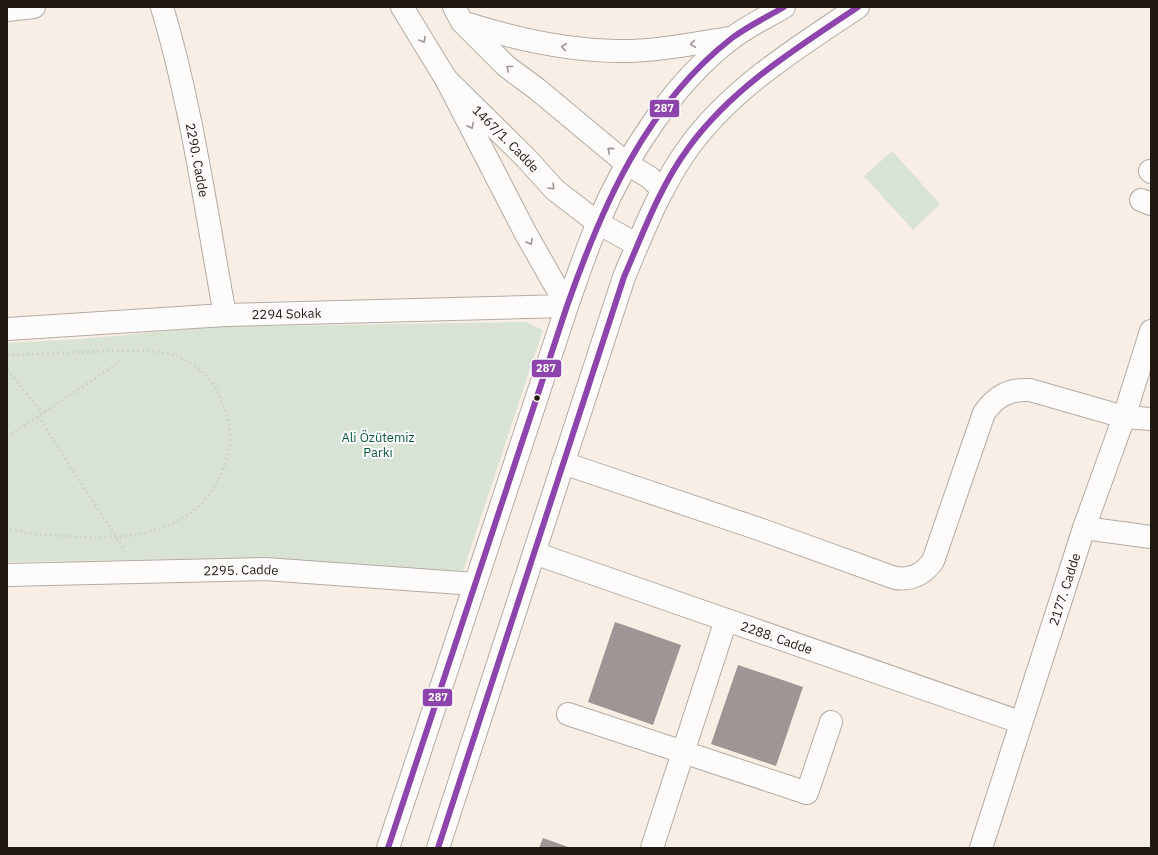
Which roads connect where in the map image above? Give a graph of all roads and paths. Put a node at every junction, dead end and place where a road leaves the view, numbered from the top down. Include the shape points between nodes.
1 (34, 7) edge
2 (162, 7) edge
3 (402, 7) edge
4 (784, 7) edge
5 (858, 7) edge
6 (7, 10) edge
7 (458, 14) edge
8 (732, 38) junction
9 (446, 79) junction
10 (627, 164) junction
11 (662, 190) junction
12 (598, 223) junction
13 (636, 244) junction
14 (567, 306) junction
15 (225, 315) junction
16 (7, 329) edge
17 (1151, 331) edge
18 (7, 355) edge
19 (120, 362) dead end
20 (7, 370) edge
21 (43, 413) junction
22 (38, 416) junction
23 (1124, 417) junction
24 (1151, 419) edge
25 (8, 435) edge
26 (563, 463) junction
27 (7, 527) edge
28 (1084, 528) junction
29 (1151, 536) edge
30 (116, 537) junction
31 (534, 553) junction
32 (139, 572) junction
33 (7, 574) edge
34 (475, 584) junction
35 (726, 620) junction
36 (568, 714) dead end
37 (831, 722) dead end
38 (1020, 722) junction
39 (683, 752) junction
40 (388, 848) edge
41 (438, 848) edge
42 (652, 848) edge
43 (981, 848) edge

1 - 6 street
2 - 15 street, 2290. Cadde via 185,95
3 -> 9 street, 1467/1. Cadde
4 - 8 street
5 - 11 street via 764,71 720,110 689,148
8 -> 7 street via 618,52 542,44 513,38
10 -> 7 street via 537,88 506,66
8 - 10 street via 692,75 656,118
9 -> 12 street, 1467/1. Cadde via 555,190
9 -> 14 street via 526,234
10 - 11 street via 649,177
10 - 12 street
11 - 13 street
12 - 13 street, 1467/1. Cadde
12 - 14 street
13 - 26 street
14 - 15 street, 2294 Sokak
14 - 34 street
15 - 16 street, 2294 Sokak
17 - 23 street, 2177. Cadde
18 - 30 path via 148,351 176,356 197,367 214,384 225,410 231,434 230,455 216,484 202,504 185,516 154,530
19 - 21 path
20 - 21 path
21 - 22 path
22 - 25 path
22 - 30 path
23 - 24 street
23 - 26 street via 1030,390 1008,392 998,397 984,413 933,561 921,574 904,579
23 - 28 street, 2177. Cadde
26 - 31 street
27 - 30 path via 52,536
28 - 29 street
28 - 38 street, 2177. Cadde
30 - 32 path
31 - 35 street, 2288. Cadde
31 - 41 street
32 - 33 street, 2295. Cadde
32 - 34 street, 2295. Cadde via 265,569
34 - 40 street
35 - 38 street, 2288. Cadde
35 - 39 street
36 - 39 street
37 - 39 street via 807,793
38 - 43 street, 2177. Cadde
39 - 42 street

